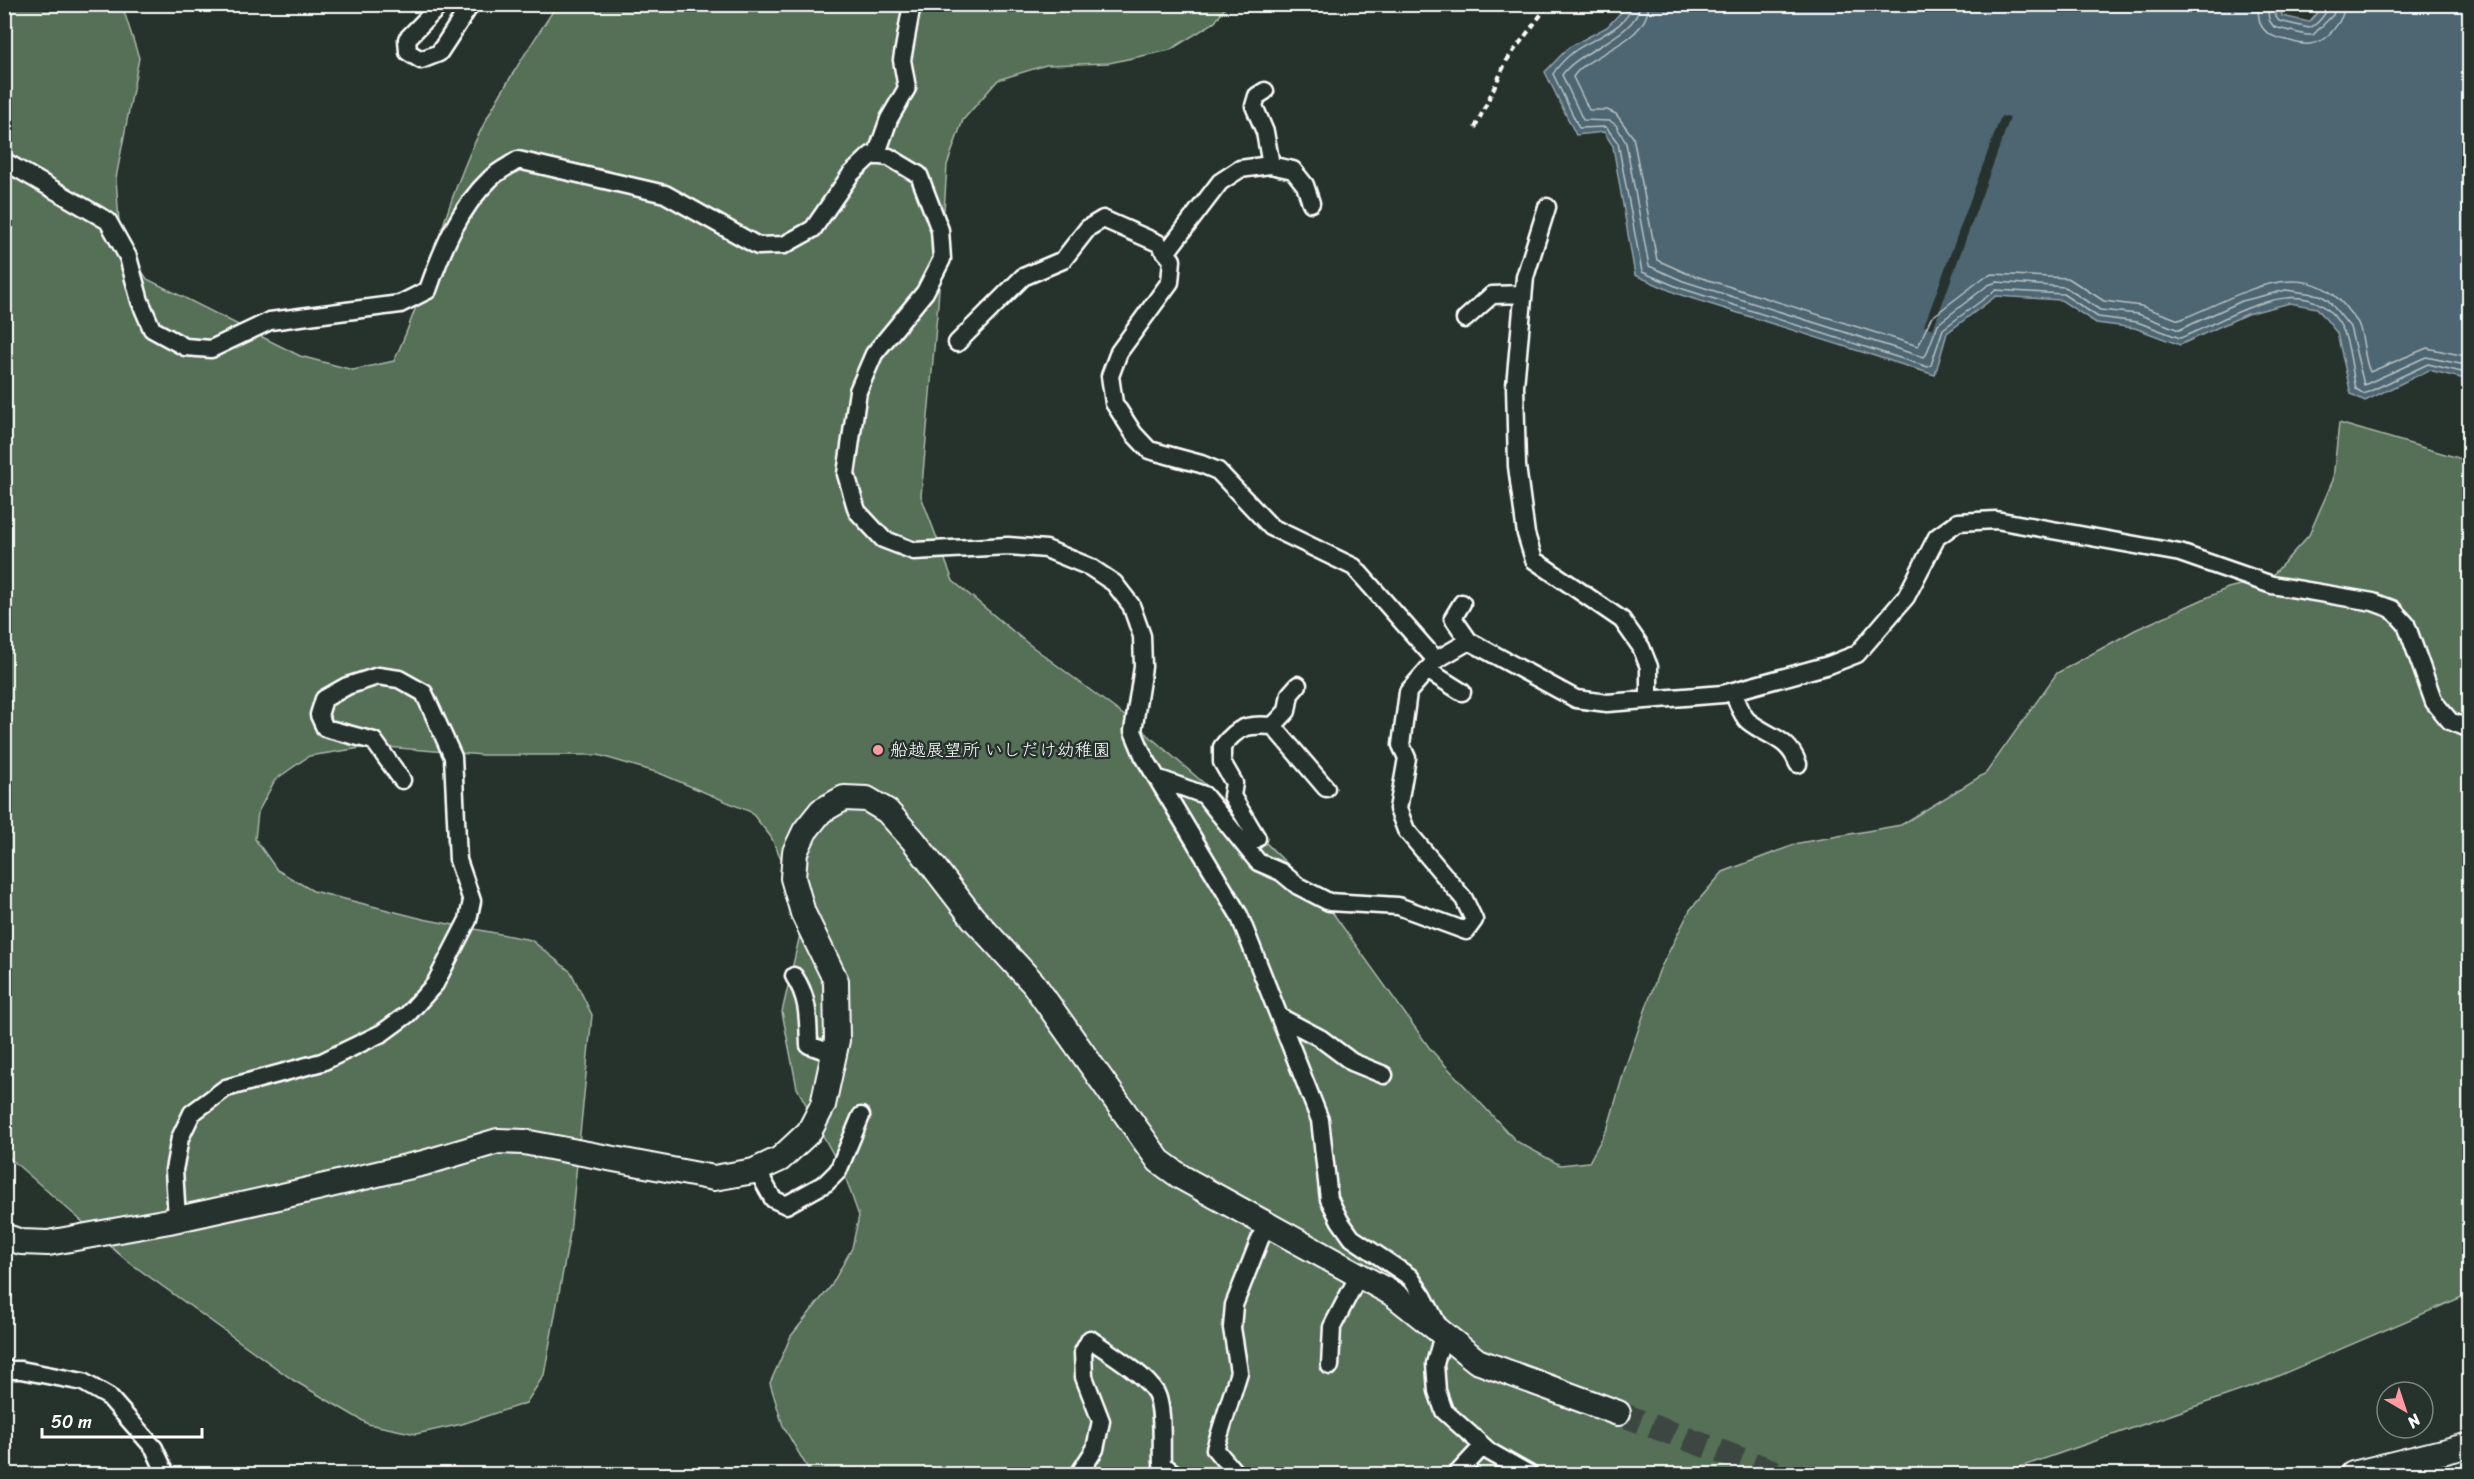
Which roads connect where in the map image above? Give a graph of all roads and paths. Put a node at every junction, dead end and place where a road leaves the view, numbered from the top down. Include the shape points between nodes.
1 (441, 4) edge
2 (471, 4) edge
3 (912, 4) edge
4 (1549, 4) edge
5 (1265, 92) dead end
6 (1475, 128) dead end
7 (876, 156) junction
8 (4, 161) edge
9 (1271, 165) junction
10 (1311, 203) dead end
11 (1547, 207) dead end
12 (1166, 253) junction
13 (1523, 294) junction
14 (1465, 320) dead end
15 (957, 342) dead end
16 (1462, 603) dead end
17 (1469, 642) junction
18 (1431, 665) junction
19 (1298, 685) dead end
20 (1462, 692) dead end
21 (1732, 692) junction
22 (1648, 700) junction
23 (1273, 726) junction
24 (2469, 729) edge
25 (1798, 764) dead end
26 (1157, 778) junction
27 (402, 780) dead end
28 (1326, 788) dead end
29 (1246, 847) junction
30 (794, 976) dead end
31 (1280, 1017) junction
32 (834, 1054) junction
33 (1384, 1075) dead end
34 (861, 1116) dead end
35 (757, 1170) junction
36 (177, 1219) junction
37 (1266, 1224) junction
38 (4, 1236) edge
39 (1359, 1275) junction
40 (1443, 1335) junction
41 (1329, 1366) dead end
42 (4, 1370) edge
43 (1618, 1413) tunnel mouth
44 (2469, 1445) edge
45 (1483, 1446) junction
46 (1520, 1472) edge
47 (166, 1474) edge
48 (1079, 1474) edge
49 (1175, 1474) edge
50 (1236, 1474) edge
51 (1457, 1474) edge
52 (2353, 1474) edge

1 - 2 street via 407,39 408,52 421,60 439,53
3 - 7 street via 902,60 907,88 889,119
4 - 6 path via 1507,60
5 - 9 street via 1257,96 1254,106 1265,132
7 - 8 street via 871,155 851,174 813,229 784,244 758,246 665,194 518,160 493,176 470,200 442,252 428,290 400,304 270,321 211,349 184,348 152,329 128,257 108,221
7 - 26 street via 889,157 919,175 940,231 942,259 925,292 874,354 858,391 846,474 857,511 883,539 914,551 1008,546 1046,549 1090,567 1114,583 1131,605 1142,636 1143,667 1133,731
9 - 10 street via 1293,170 1305,185
9 - 12 street via 1240,169 1220,182
11 - 13 street
12 - 15 street via 1158,243 1103,219 1088,228 1063,260 1023,277
12 - 18 street via 1172,260 1170,282 1119,352 1110,376 1114,403 1149,450 1218,471 1271,526 1354,567
13 - 14 street via 1492,295
13 - 22 street via 1515,386 1517,465 1526,534 1534,560 1622,620 1641,647 1649,667
16 - 17 street via 1453,618
17 - 18 street
17 - 22 street via 1576,699 1607,703
18 - 20 street
18 - 29 street via 1408,692 1401,745 1407,758 1398,809 1406,830 1464,899 1474,920 1466,931 1398,906 1329,902 1258,862
19 - 23 street via 1290,694 1287,711
21 - 22 street
21 - 24 street via 1857,654 1906,597 1937,537 1958,522 1996,520 2180,553 2272,585 2373,602 2392,609 2406,624 2434,702 2450,721
21 - 25 street via 1746,720 1778,738 1793,751
23 - 28 street
23 - 29 street via 1250,725 1232,734 1222,747 1222,762 1234,783 1232,796 1257,838
26 - 29 street via 1204,795
26 - 31 street via 1239,915
27 - 36 street via 374,741 325,728 319,715 324,699 378,676 399,679 424,693 453,757 458,860 472,902 468,920 435,984 408,1014 382,1033 322,1062 225,1088 192,1113 180,1138 174,1170
30 - 32 street via 808,1004 809,1045
31 - 33 street via 1320,1038 1352,1062
31 - 40 street via 1320,1120 1329,1199 1340,1221 1352,1238 1410,1277
32 - 35 street via 823,1105 809,1132 780,1159
32 - 37 street via 836,981 802,913 793,878 795,852 805,831 821,812 843,798 867,799 887,811 973,918 1034,983 1159,1161
34 - 35 street via 838,1171 826,1183 786,1205 773,1198
35 - 36 street via 714,1178 524,1142 498,1141 424,1164
36 - 38 street via 48,1243 21,1242
37 - 39 street
37 - 50 street via 1234,1305 1232,1328 1239,1372 1215,1449
39 - 40 street via 1393,1294
39 - 41 street via 1332,1327
40 - 43 street via 1477,1361
40 - 45 street via 1435,1364 1437,1391 1444,1411
42 - 47 street via 83,1382 110,1397 154,1448
44 - 52 street
45 - 46 street
45 - 51 street
48 - 49 street via 1095,1449 1101,1421 1084,1377 1083,1352 1090,1339 1141,1377 1156,1394 1162,1464

